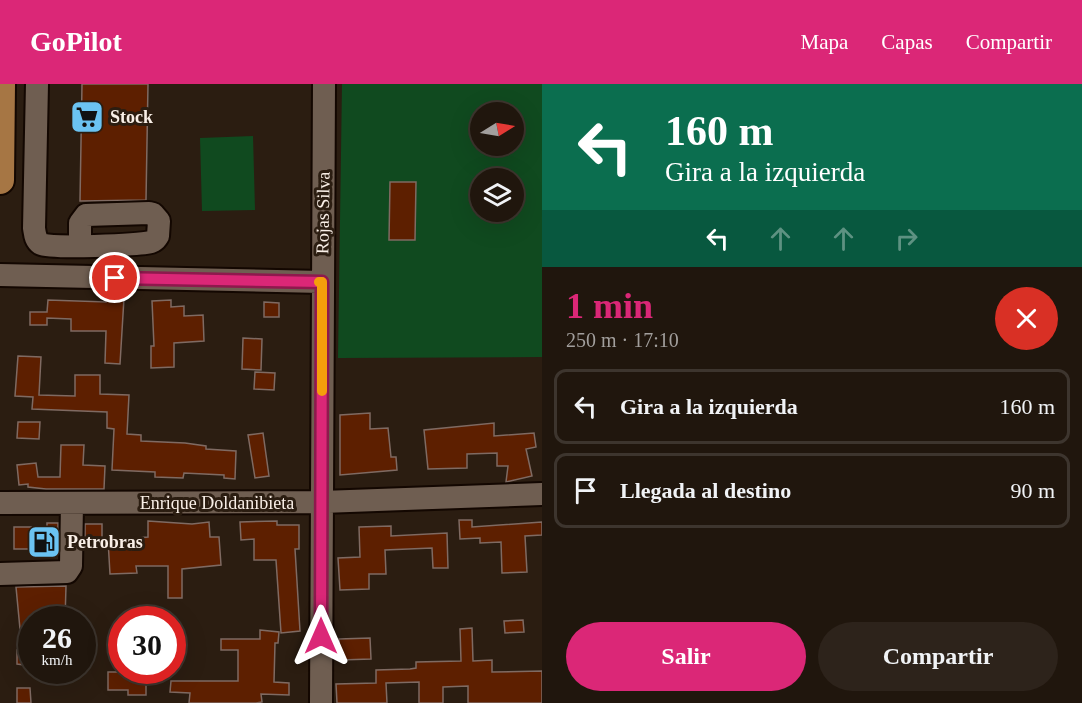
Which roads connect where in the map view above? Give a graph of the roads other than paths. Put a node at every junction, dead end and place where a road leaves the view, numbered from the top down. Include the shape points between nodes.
1 (1, 84) edge
2 (38, 84) edge
3 (324, 84) edge
4 (0, 180) edge
5 (0, 275) edge
6 (69, 277) junction
7 (322, 282) junction
8 (542, 494) edge
9 (322, 502) junction
10 (0, 503) edge
11 (72, 503) junction
12 (0, 574) edge
13 (321, 703) edge

1 - 4 main road
2 - 6 street via 36,238 43,245 74,246
3 - 7 street, Rojas Silva
5 - 6 street
6 - 7 street
7 - 9 street, Rojas Silva
8 - 9 street, Enrique Doldanibieta
9 - 11 street, Enrique Doldanibieta
9 - 13 street, Rojas Silva
10 - 11 street, Enrique Doldanibieta
11 - 12 street via 71,567 67,573

